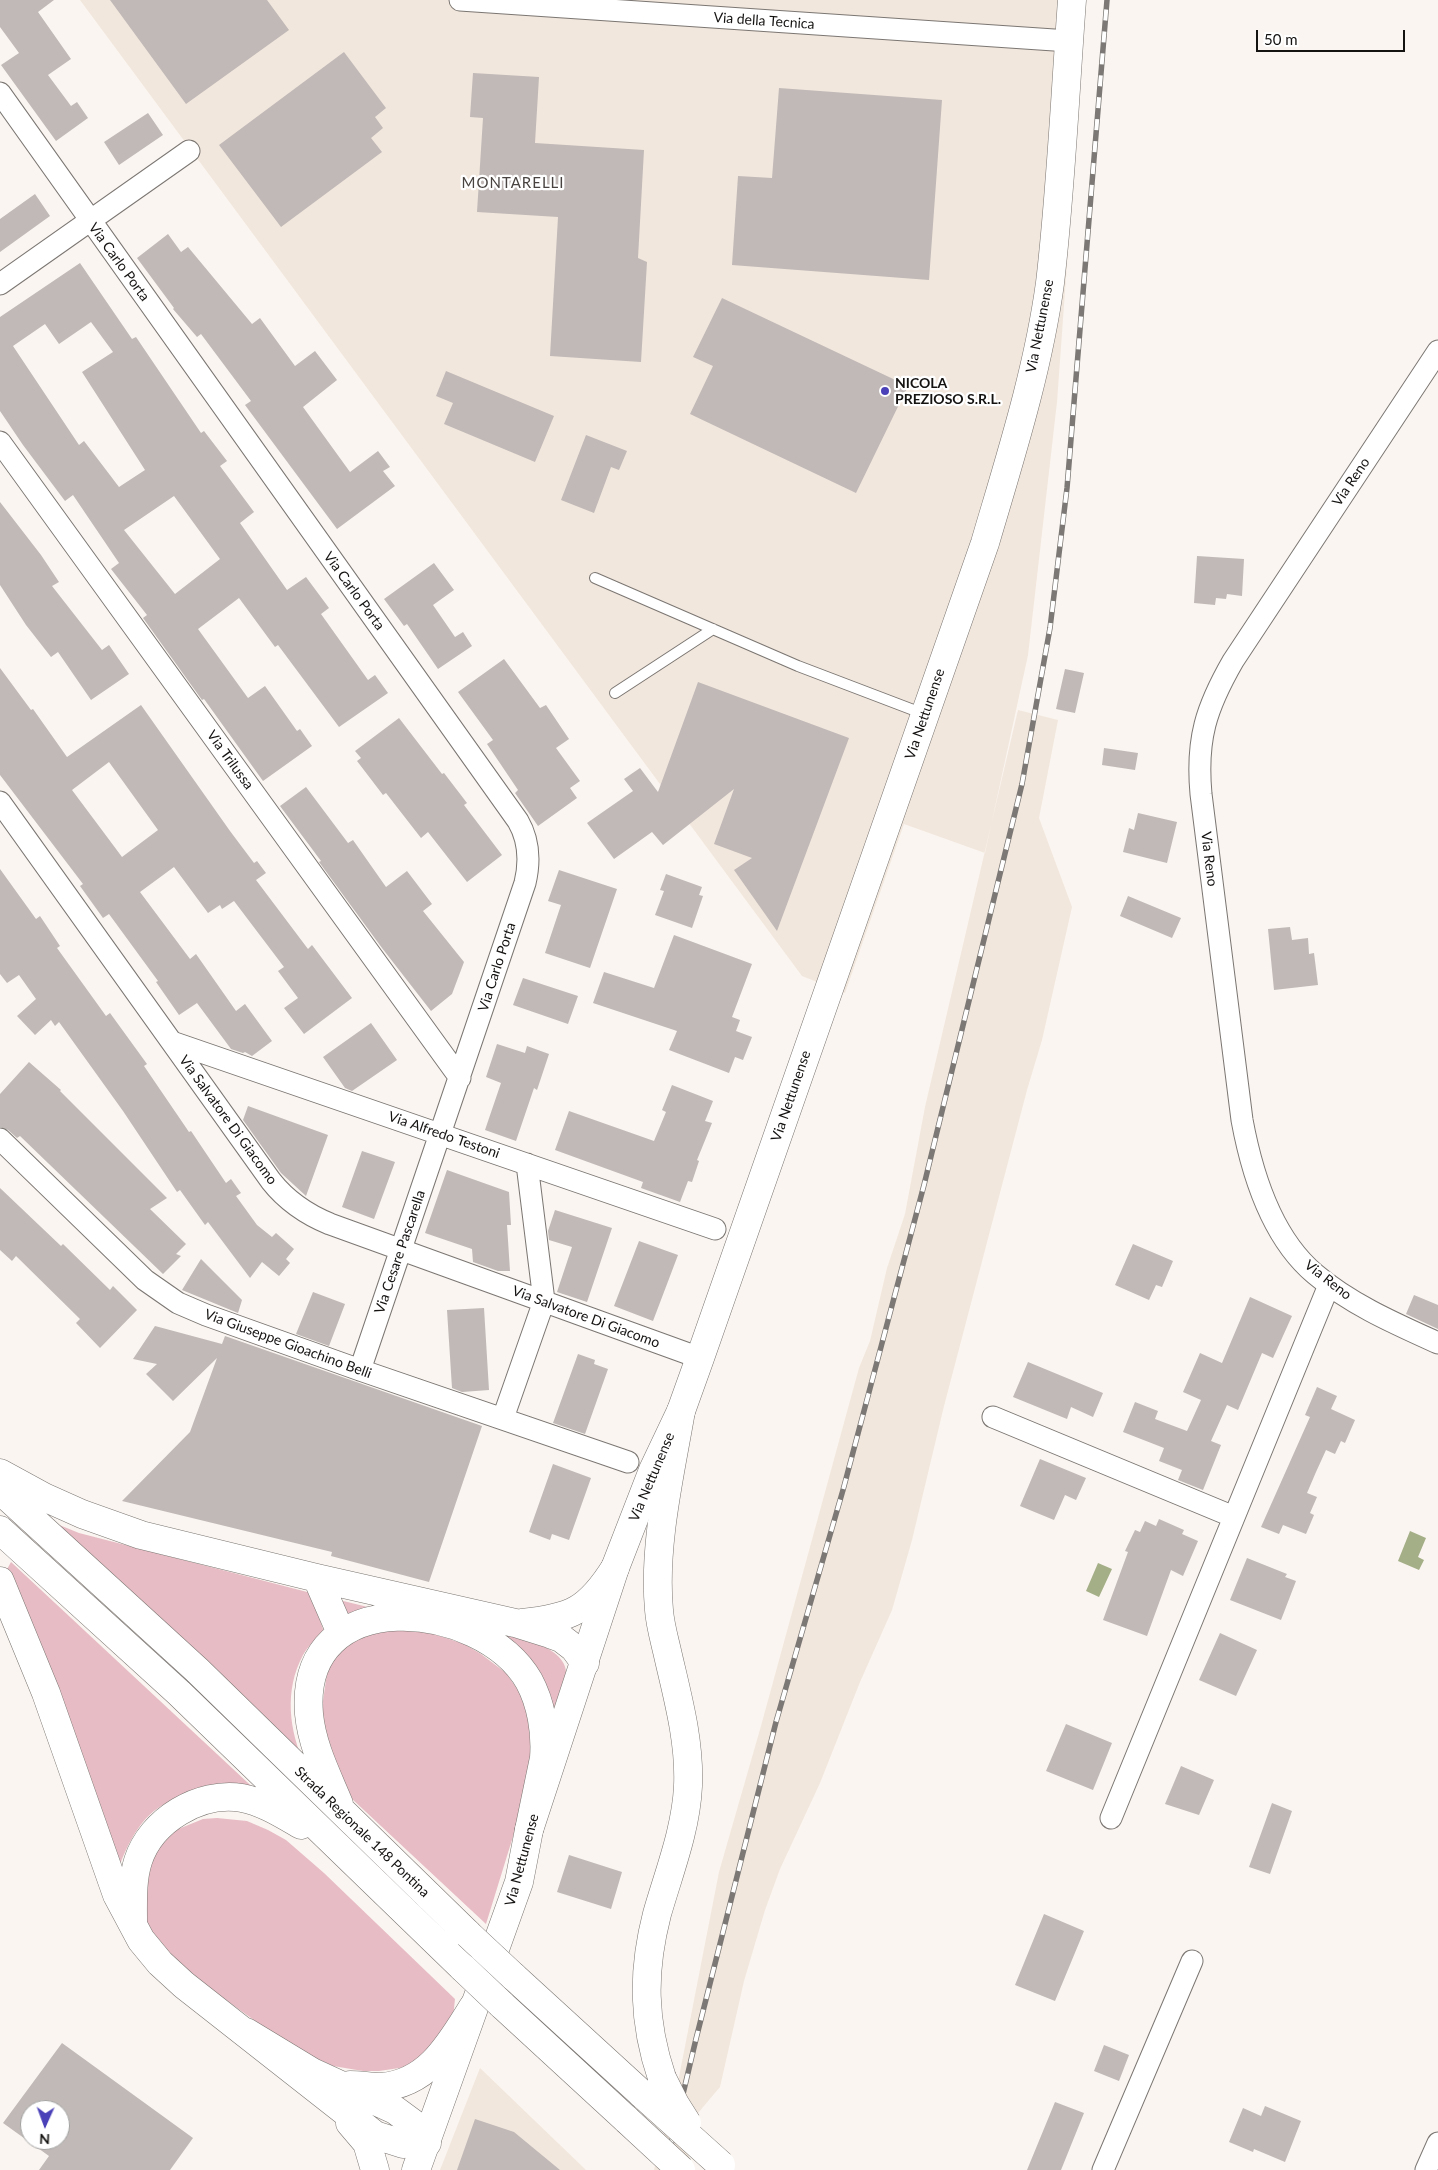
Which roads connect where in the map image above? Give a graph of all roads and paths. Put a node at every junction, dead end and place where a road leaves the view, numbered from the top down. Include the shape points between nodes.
1 (460, 0) edge
2 (1072, 0) edge
3 (1069, 41) junction
4 (0, 93) edge
5 (189, 151) dead end
6 (90, 221) junction
7 (0, 284) edge
8 (1438, 351) edge
9 (0, 442) edge
10 (595, 578) dead end
11 (713, 630) junction
12 (615, 693) dead end
13 (925, 714) junction
14 (0, 802) edge
15 (172, 1042) junction
16 (460, 1078) junction
17 (441, 1134) junction
18 (0, 1140) edge
19 (527, 1164) junction
20 (715, 1229) dead end
21 (400, 1250) junction
22 (1329, 1285) junction
23 (544, 1301) junction
24 (1438, 1344) edge
25 (700, 1358) junction
26 (360, 1370) junction
27 (681, 1411) junction
28 (993, 1417) dead end
29 (503, 1418) junction
30 (628, 1462) dead end
31 (0, 1473) edge
32 (0, 1490) edge
33 (1234, 1517) junction
34 (0, 1530) edge
35 (615, 1568) junction
36 (317, 1578) junction
37 (0, 1581) edge
38 (515, 1623) junction
39 (341, 1632) junction
40 (585, 1663) junction
41 (552, 1814) junction
42 (343, 1815) junction
43 (1111, 1818) dead end
44 (529, 1830) junction
45 (356, 1866) junction
46 (519, 1882) junction
47 (134, 1928) junction
48 (1192, 1961) dead end
49 (473, 2006) junction
50 (246, 2032) junction
51 (652, 2086) junction
52 (335, 2105) junction
53 (427, 2142) junction
54 (1438, 2143) edge
55 (724, 2168) edge
56 (375, 2170) edge
57 (416, 2170) edge
58 (681, 2170) edge
59 (1103, 2170) edge
60 (1426, 2170) edge

1 - 3 street, Via della Tecnica
2 - 3 main road, Via Nettunense
3 - 13 main road, Via Nettunense via 1059,191 1041,329 1017,432 985,543
4 - 6 street, Via Carlo Porta
5 - 6 street
6 - 7 street
6 - 16 street, Via Carlo Porta via 522,827 528,850 525,883
8 - 22 street, Via Reno via 1238,653 1213,699 1201,738 1201,794 1247,1146 1259,1184 1281,1232 1301,1260
9 - 16 street, Via Trilussa
10 - 11 lane
11 - 12 lane
11 - 13 lane
13 - 25 main road, Via Nettunense
14 - 15 street, Via Salvatore Di Giacomo
15 - 17 street, Via Alfredo Testoni
15 - 21 street, Via Salvatore Di Giacomo via 271,1181 286,1197 322,1221
16 - 17 street, Via Carlo Porta
17 - 19 street, Via Alfredo Testoni
17 - 21 street, Via Cesare Pascarella
18 - 26 street, Via Giuseppe Gioachino Belli via 140,1276 169,1298 206,1315
19 - 20 street, Via Alfredo Testoni
19 - 23 street
21 - 23 street, Via Salvatore Di Giacomo
21 - 26 street, Via Cesare Pascarella
22 - 24 street, Via Reno via 1371,1311
22 - 33 street
23 - 25 street, Via Salvatore Di Giacomo
23 - 29 street
25 - 27 main road, Via Nettunense
26 - 29 street, Via Giuseppe Gioachino Belli
27 - 35 main road, Via Nettunense
27 - 41 main road via 648,1528
27 - 51 main road via 665,1502 658,1588 660,1619 683,1727 688,1785 682,1830 654,1930 646,1994
28 - 33 street
29 - 30 street, Via Giuseppe Gioachino Belli
31 - 36 main road via 52,1501 125,1530
32 - 42 main road, Strada Regionale 148 Pontina via 197,1670
33 - 43 street
34 - 45 main road, Strada Regionale 148 Pontina via 179,1694
35 - 38 main road via 596,1596 581,1608 551,1619
35 - 40 main road, Via Nettunense
36 - 38 main road
36 - 39 main road
37 - 47 main road via 46,1693 117,1895
38 - 40 main road via 561,1638
39 - 42 main road via 327,1645 318,1660 309,1704 318,1752
39 - 44 main road via 387,1617 434,1621 477,1635 493,1644 520,1668 535,1694 545,1746
40 - 41 main road via 586,1686
40 - 44 main road, Via Nettunense
41 - 46 main road
42 - 51 main road, Strada Regionale 148 Pontina, bridge via 513,1976
44 - 46 main road, Via Nettunense
45 - 47 main road via 270,1808 232,1797 208,1799 172,1816 142,1852 134,1879
45 - 58 main road, Strada Regionale 148 Pontina, bridge
46 - 49 main road, Via Nettunense
47 - 50 main road via 150,1952 171,1974
48 - 59 street
49 - 50 main road via 446,2050 430,2067 407,2080 382,2087 346,2085 314,2071
49 - 53 main road, Via Nettunense
50 - 52 main road
50 - 53 main road via 312,2072 395,2110 414,2124
51 - 55 main road, bridge via 678,2110
52 - 53 main road via 375,2135 403,2144
52 - 56 main road via 367,2143
53 - 57 main road, Via Nettunense
54 - 60 street

